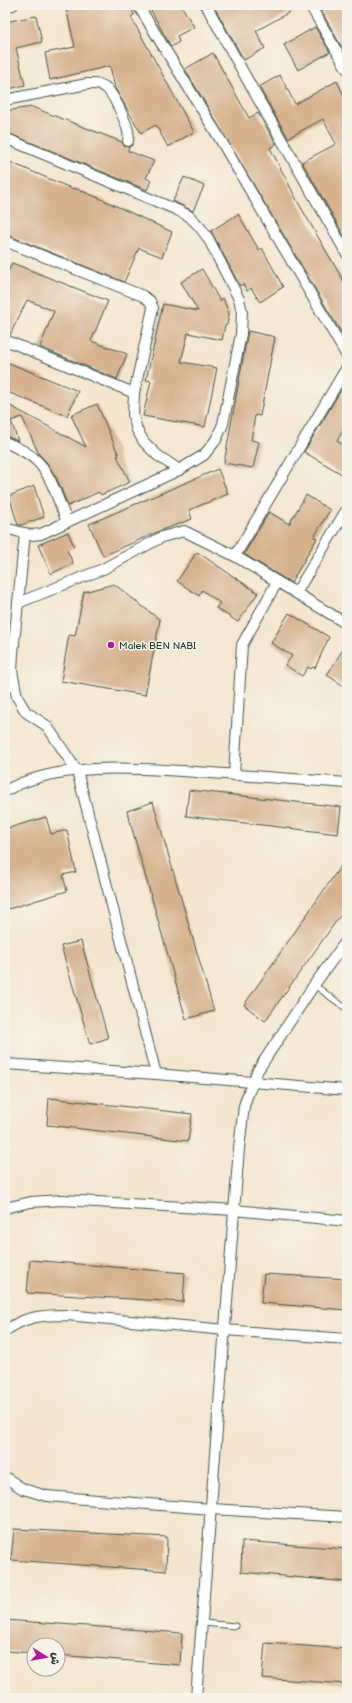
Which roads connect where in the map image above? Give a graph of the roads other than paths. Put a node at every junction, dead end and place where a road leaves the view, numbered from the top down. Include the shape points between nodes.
1 (13, 5) edge
2 (138, 5) edge
3 (206, 5) edge
4 (310, 5) edge
5 (5, 7) edge
6 (347, 69) edge
7 (5, 100) edge
8 (5, 138) edge
9 (128, 141) dead end
10 (5, 241) edge
11 (347, 254) edge
12 (5, 340) edge
13 (347, 356) edge
14 (347, 367) edge
15 (134, 393) junction
16 (5, 442) edge
17 (179, 470) junction
18 (347, 508) edge
19 (67, 522) junction
20 (5, 528) edge
21 (25, 533) junction
22 (235, 556) junction
23 (277, 582) junction
24 (296, 593) junction
25 (18, 602) junction
26 (347, 624) edge
27 (8, 661) edge
28 (77, 771) junction
29 (234, 775) junction
30 (347, 783) edge
31 (5, 791) edge
32 (347, 940) edge
33 (314, 985) junction
34 (347, 1009) edge
35 (5, 1064) edge
36 (156, 1074) junction
37 (252, 1083) junction
38 (347, 1090) edge
39 (5, 1208) edge
40 (234, 1210) junction
41 (347, 1221) edge
42 (225, 1330) junction
43 (5, 1331) edge
44 (347, 1338) edge
45 (5, 1477) edge
46 (212, 1509) junction
47 (347, 1517) edge
48 (203, 1623) junction
49 (235, 1626) dead end
50 (196, 1698) edge

1 - 5 street
2 - 13 street
3 - 11 street
4 - 6 street
7 - 9 street via 87,84 105,86 127,125
8 - 17 street via 177,210 189,216 208,238 239,299 242,312 241,334 223,424 216,440 204,455
10 - 15 street via 150,301 153,308
12 - 15 street
14 - 22 street
15 - 17 street via 133,415 144,442 157,455
16 - 19 street via 37,460 46,471
17 - 19 street
18 - 24 street
19 - 21 street via 42,534
20 - 21 street
21 - 25 street
22 - 23 street
22 - 25 street via 184,531 162,536 103,569
23 - 24 street
23 - 29 street via 242,645
24 - 26 street
25 - 27 street
27 - 28 street via 17,697 26,712 47,726
28 - 29 street via 138,768
28 - 31 street via 44,775
28 - 36 street
29 - 30 street
32 - 33 street
33 - 34 lane
33 - 37 street via 265,1058
35 - 36 street
36 - 37 street
37 - 38 street
37 - 40 street via 241,1120
39 - 40 street via 31,1202 62,1200
40 - 41 street
40 - 42 street
42 - 43 street via 42,1315 20,1321
42 - 44 street
42 - 46 street
45 - 46 street via 23,1489 47,1496
46 - 47 street
46 - 48 street
48 - 49 lane
48 - 50 street

